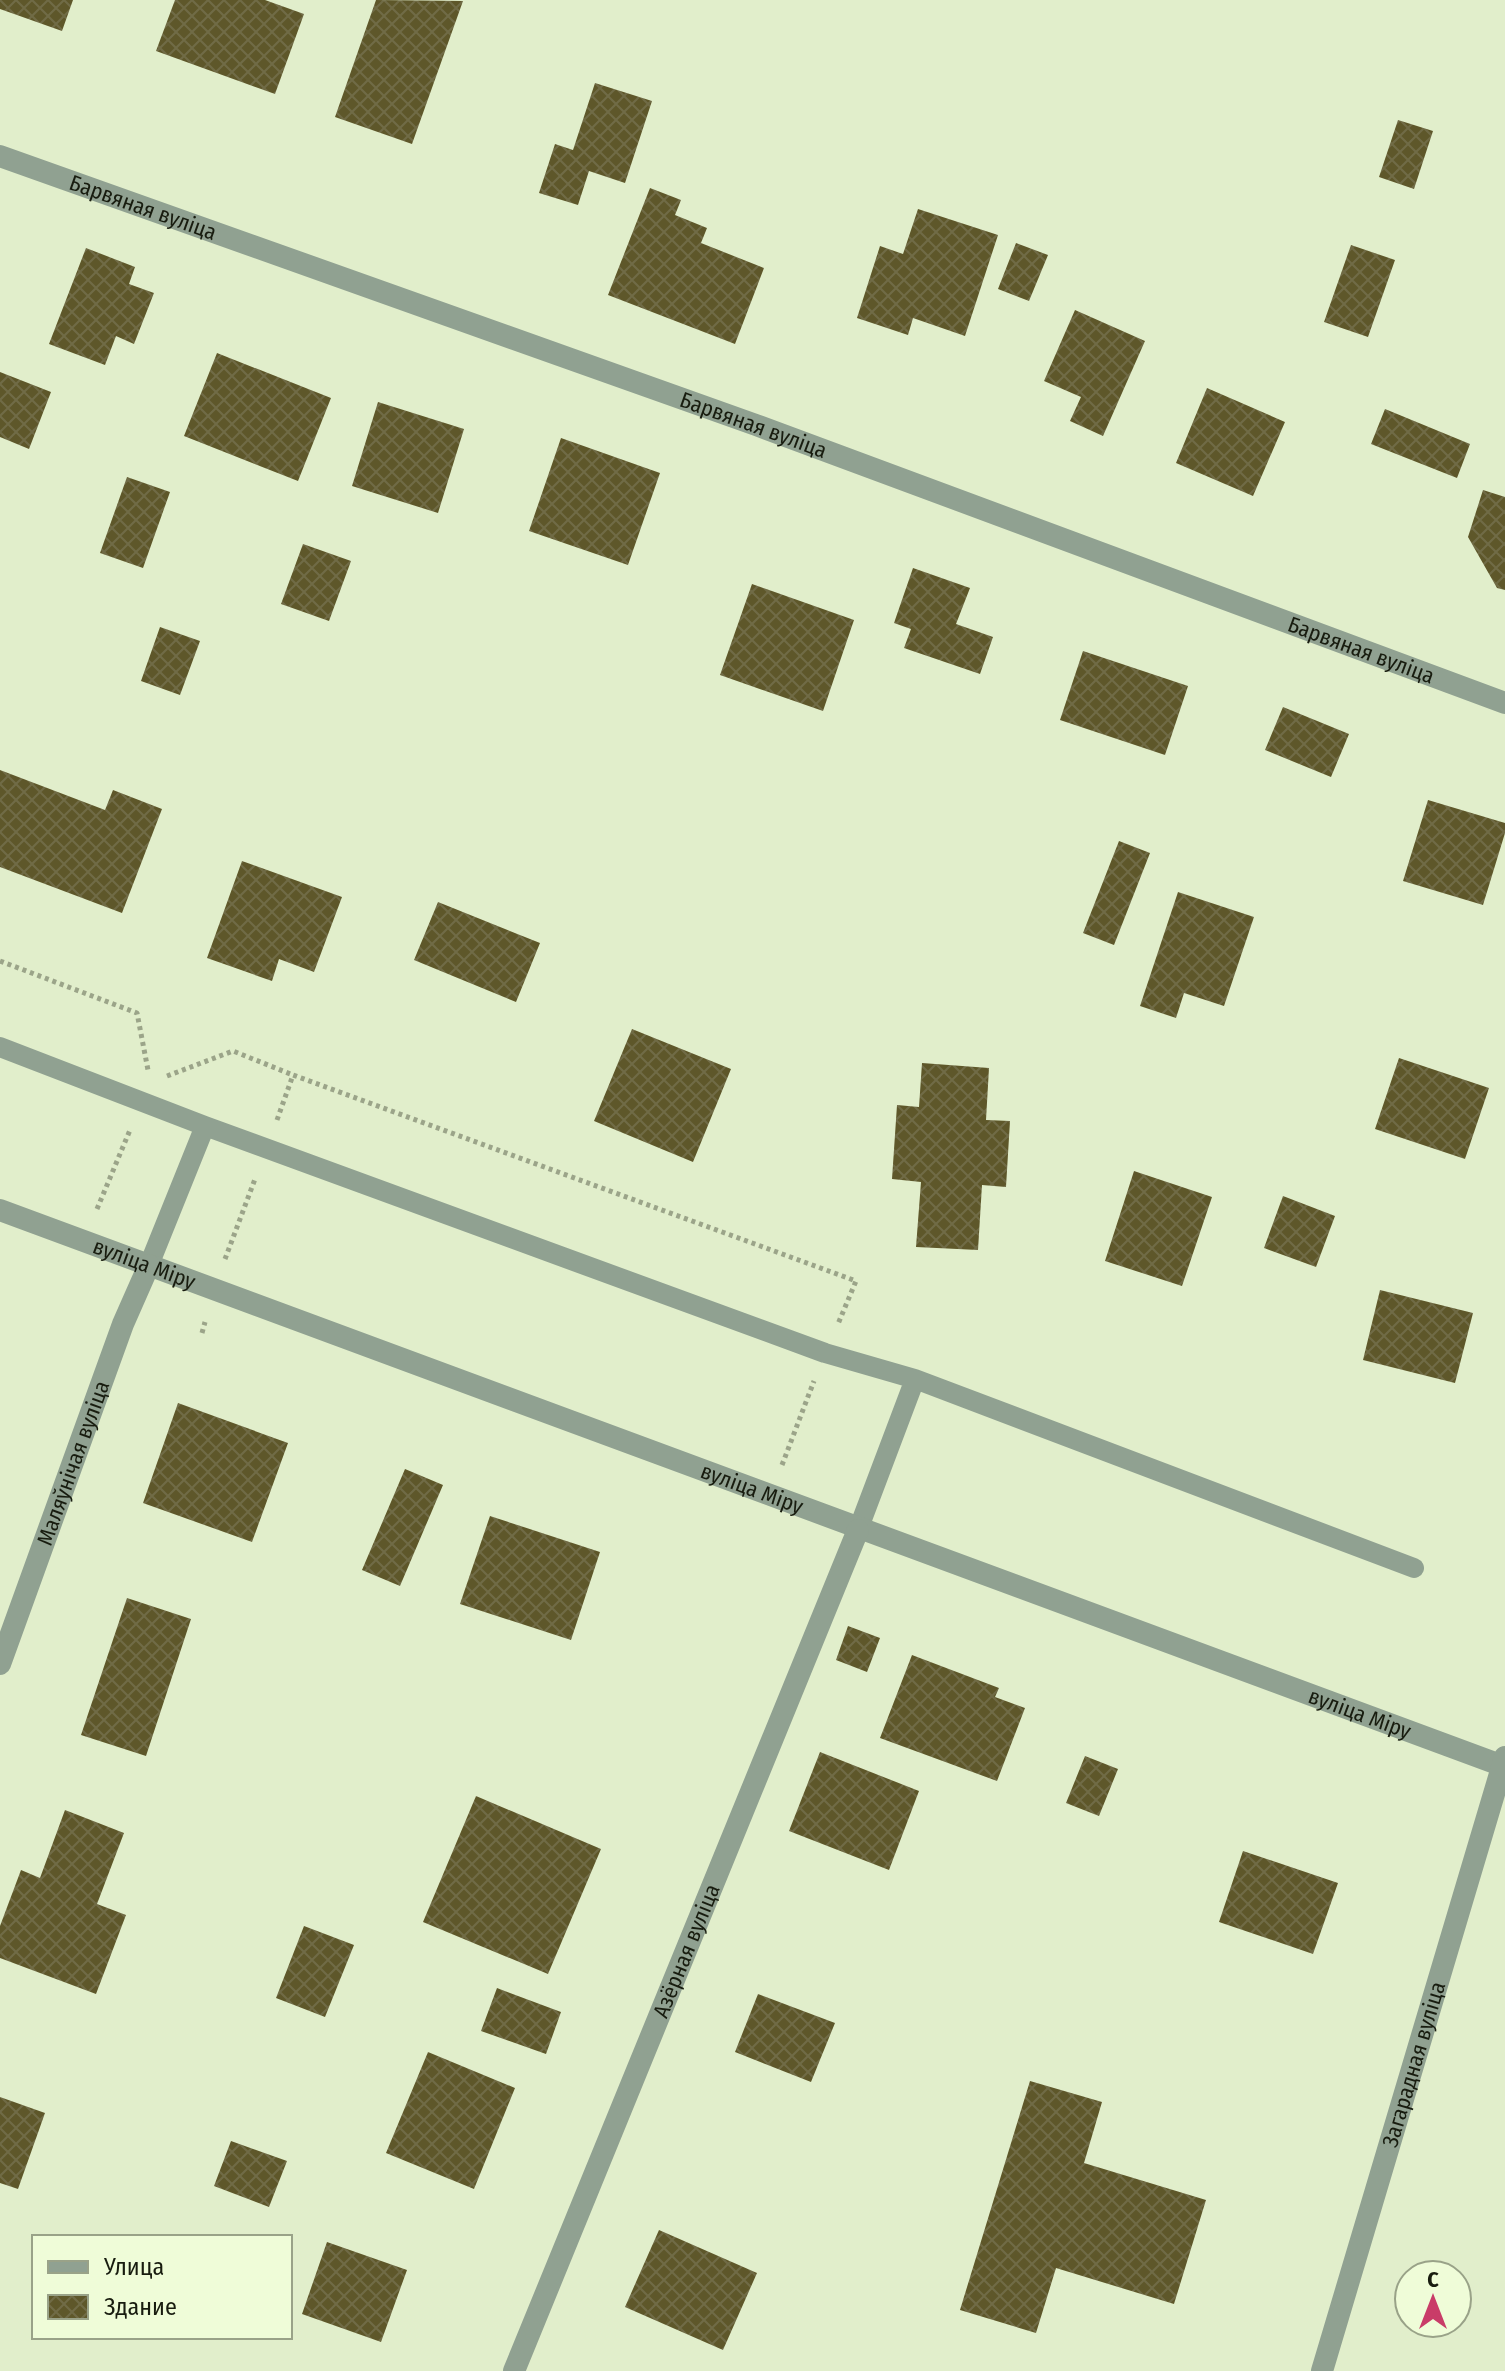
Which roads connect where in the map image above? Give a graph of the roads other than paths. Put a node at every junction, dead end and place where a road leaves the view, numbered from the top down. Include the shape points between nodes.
1 (0, 156) edge
2 (1505, 703) edge
3 (0, 1047) edge
4 (205, 1126) junction
5 (0, 1210) edge
6 (149, 1265) junction
7 (915, 1379) junction
8 (858, 1530) junction
9 (1414, 1568) dead end
10 (0, 1664) edge
11 (1504, 1762) edge
12 (514, 2371) edge
13 (1322, 2371) edge

1 - 2 street, Барвяная вуліца via 756,425
3 - 4 lane
4 - 6 lane
4 - 7 lane via 825,1353
5 - 6 street, вуліца Міру
6 - 8 street, вуліца Міру
6 - 10 street, Маляўнічая вуліца
7 - 8 lane
7 - 9 lane
8 - 11 street, вуліца Міру
8 - 12 street, Азёрная вуліца
11 - 13 street, Загарадная вуліца

